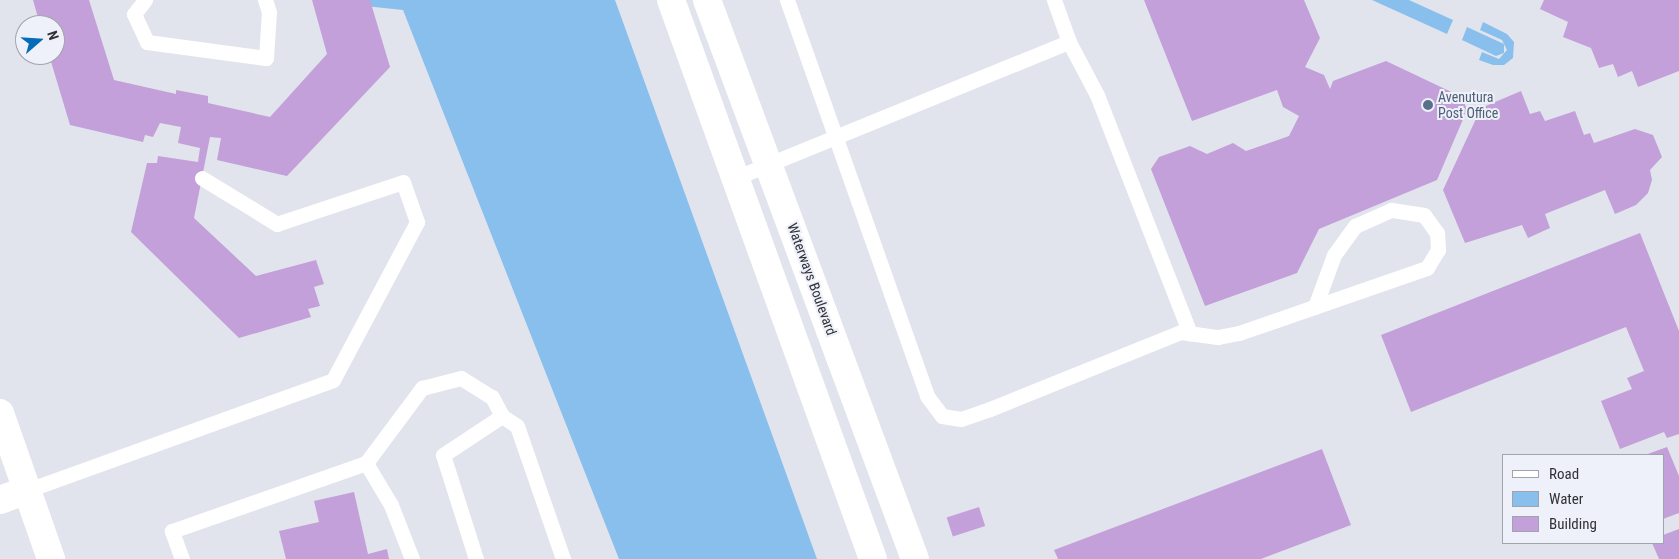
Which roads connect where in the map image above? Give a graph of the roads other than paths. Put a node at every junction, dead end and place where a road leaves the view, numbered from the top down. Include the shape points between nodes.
1 (145, 0) edge
2 (265, 0) edge
3 (671, 0) edge
4 (707, 0) edge
5 (787, 0) edge
6 (1054, 0) edge
7 (1069, 42) junction
8 (836, 136) junction
9 (770, 164) junction
10 (202, 178) dead end
11 (735, 178) junction
12 (1315, 307) junction
13 (1190, 333) junction
14 (0, 413) edge
15 (502, 416) junction
16 (366, 463) junction
17 (28, 490) junction
18 (0, 500) edge
19 (51, 559) edge
20 (182, 559) edge
21 (412, 559) edge
22 (476, 559) edge
23 (564, 559) edge
24 (873, 559) edge
25 (916, 559) edge

1 - 2 lane via 134,14 147,42 266,58 269,12
3 - 11 street
4 - 9 street, Waterways Boulevard
5 - 8 lane
6 - 7 lane
7 - 8 lane
7 - 13 lane via 1097,95
8 - 9 lane
8 - 13 lane via 927,396 942,416 961,419 1181,332
9 - 11 lane
9 - 25 street, Waterways Boulevard
10 - 17 lane via 276,224 403,182 417,222 333,380
11 - 24 street
12 - 12 lane via 1427,268 1438,250 1436,233 1424,215 1391,210 1355,226 1334,255
12 - 13 lane via 1239,333 1218,337
14 - 17 street
15 - 16 lane via 492,397 461,378 422,388
15 - 22 lane via 443,455
15 - 23 lane via 517,426
16 - 20 lane via 172,531
16 - 21 lane via 391,505
17 - 18 street
17 - 19 street

